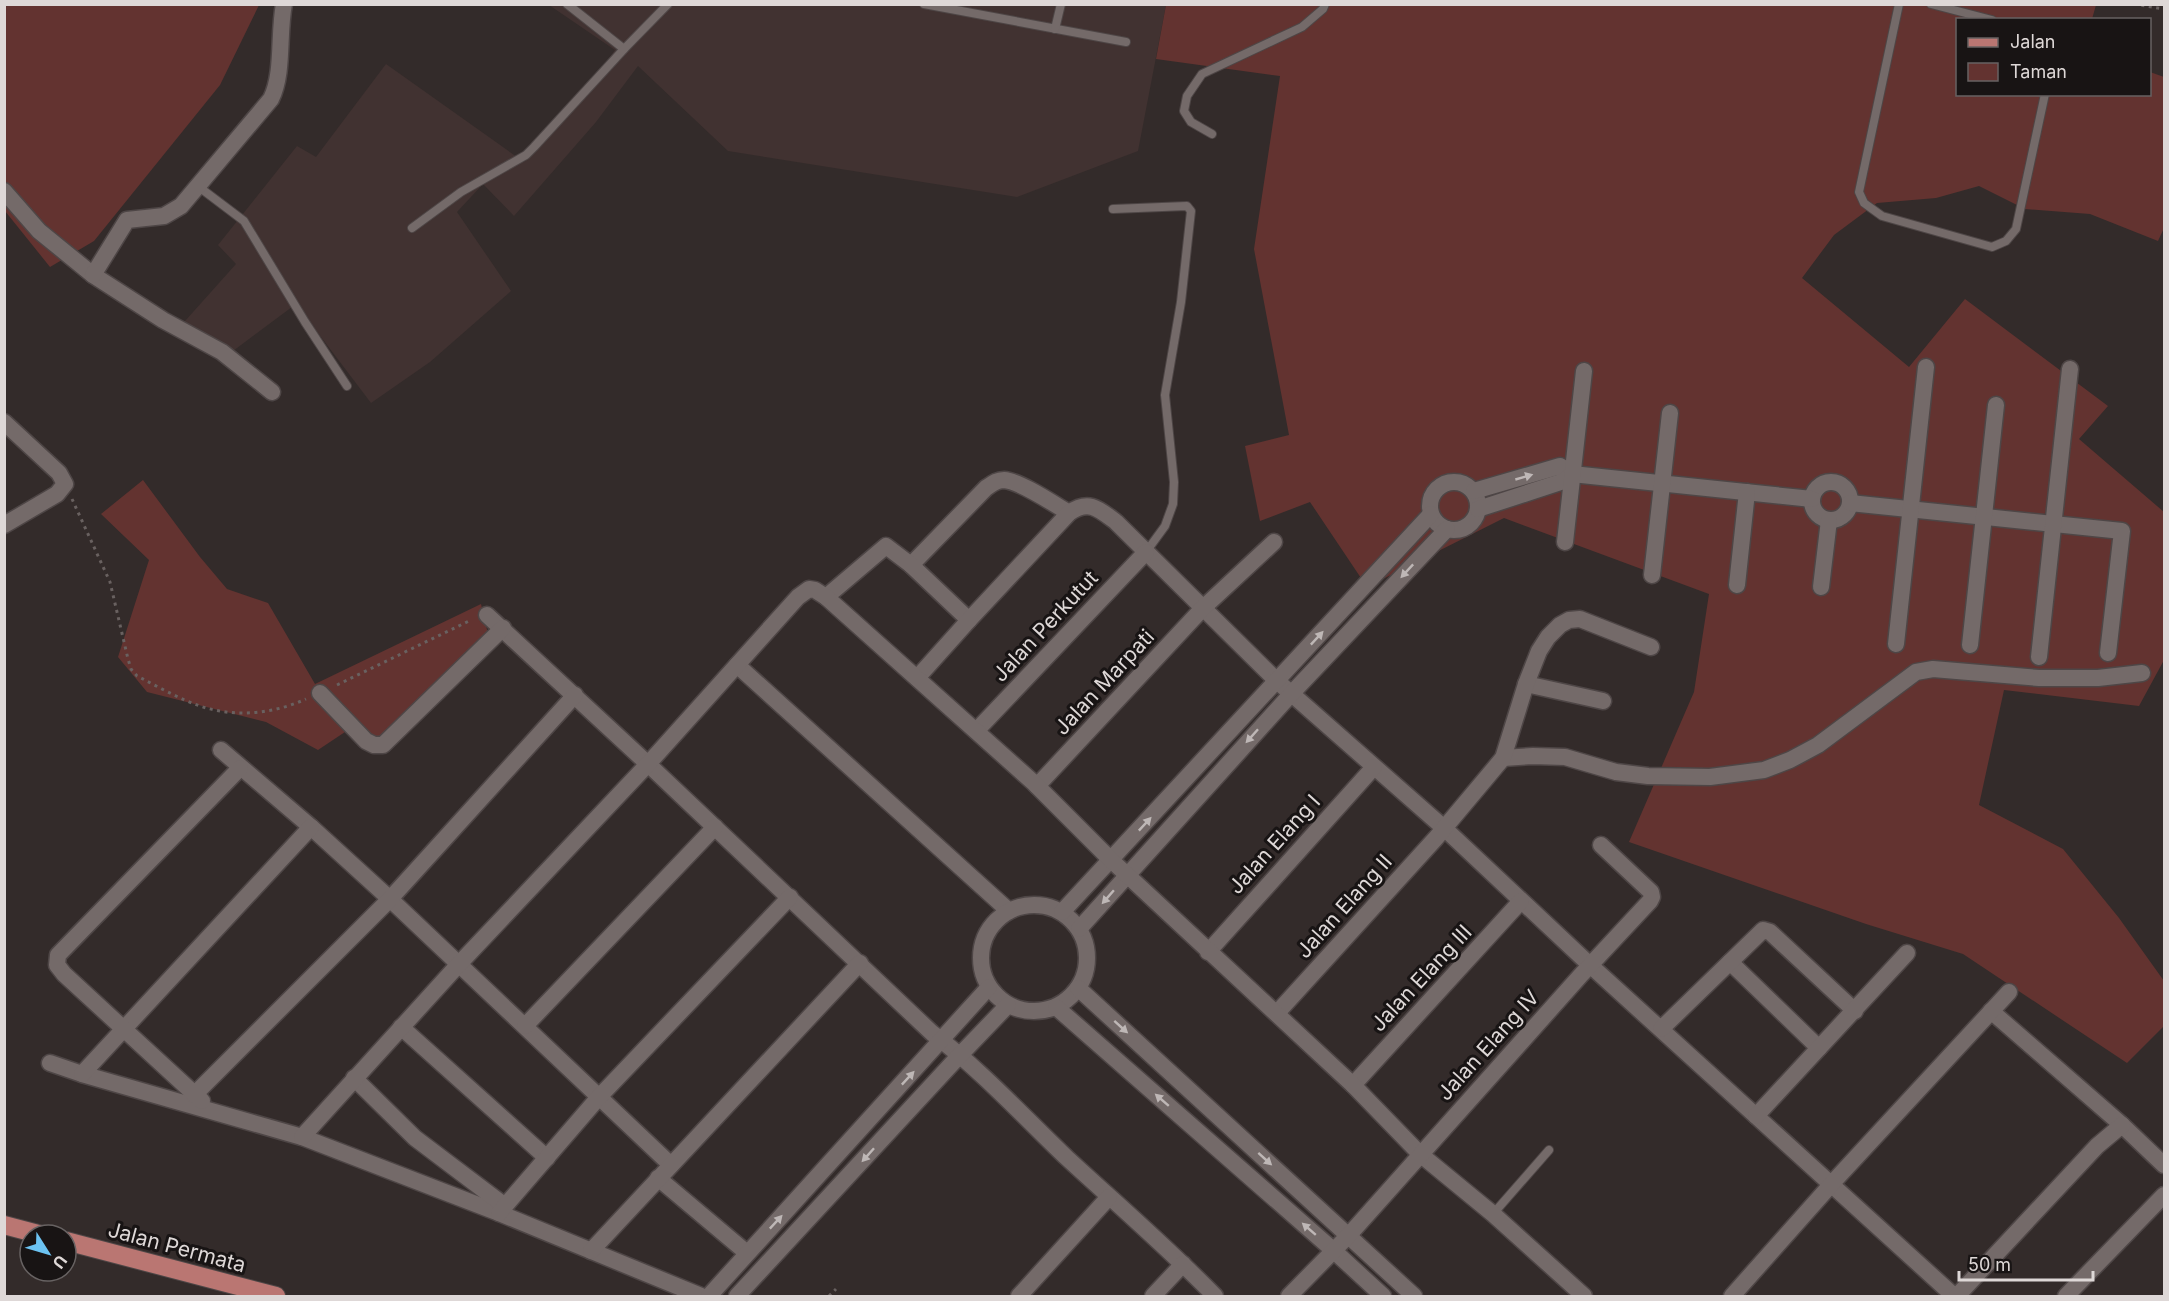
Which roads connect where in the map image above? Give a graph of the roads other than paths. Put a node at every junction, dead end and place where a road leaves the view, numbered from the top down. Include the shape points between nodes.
1 (284, 4) edge
2 (567, 4) edge
3 (668, 4) edge
4 (924, 4) edge
5 (1061, 4) edge
6 (1325, 4) edge
7 (1899, 4) edge
8 (1931, 4) edge
9 (1984, 18) edge
10 (1056, 29) junction
11 (1126, 42) dead end
12 (624, 49) junction
13 (2045, 96) edge
14 (1212, 134) dead end
15 (199, 187) junction
16 (4, 191) edge
17 (1113, 209) dead end
18 (412, 228) dead end
19 (93, 275) junction
20 (1926, 368) dead end
21 (2070, 369) dead end
22 (1584, 371) dead end
23 (347, 386) dead end
24 (272, 392) dead end
25 (1996, 405) dead end
26 (1670, 413) dead end
27 (4, 422) edge
28 (1572, 474) junction
29 (1662, 483) junction
30 (1474, 491) junction
31 (1747, 492) junction
32 (1812, 499) junction
33 (1850, 503) junction
34 (1478, 509) junction
35 (1910, 509) junction
36 (1069, 513) junction
37 (1431, 513) junction
38 (1984, 516) junction
39 (1829, 520) junction
40 (5, 523) edge
41 (2053, 524) junction
42 (1447, 529) junction
43 (1274, 542) dead end
44 (1565, 542) dead end
45 (1146, 552) junction
46 (911, 566) junction
47 (1652, 575) dead end
48 (1737, 585) dead end
49 (1821, 587) dead end
50 (826, 597) junction
51 (1203, 608) junction
52 (487, 615) road end
53 (969, 620) junction
54 (502, 628) junction
55 (1896, 644) dead end
56 (1970, 645) dead end
57 (1651, 647) dead end
58 (2108, 653) dead end
59 (2038, 657) dead end
60 (737, 665) junction
61 (2142, 673) dead end
62 (917, 678) junction
63 (1277, 681) junction
64 (1526, 684) junction
65 (320, 693) road end
66 (1292, 693) junction
67 (575, 695) junction
68 (1603, 701) dead end
69 (977, 730) junction
70 (221, 750) dead end
71 (1503, 758) junction
72 (648, 764) junction
73 (1374, 767) junction
74 (240, 768) junction
75 (1037, 786) junction
76 (715, 826) junction
77 (311, 827) junction
78 (1444, 828) junction
79 (1601, 844) dead end
80 (1111, 860) junction
81 (1127, 875) junction
82 (790, 897) junction
83 (390, 898) junction
84 (1521, 901) junction
85 (1009, 911) junction
86 (1062, 912) junction
87 (1080, 929) junction
88 (1208, 952) junction
89 (1907, 953) dead end
90 (1730, 962) junction
91 (860, 963) junction
92 (459, 964) junction
93 (1590, 966) junction
94 (989, 987) junction
95 (1078, 988) junction
96 (2009, 992) dead end
97 (1008, 1005) junction
98 (1056, 1007) junction
99 (1855, 1011) junction
100 (1991, 1011) junction
101 (1277, 1013) junction
102 (400, 1026) junction
103 (525, 1026) junction
104 (122, 1029) junction
105 (1661, 1029) junction
106 (942, 1041) junction
107 (1819, 1047) junction
108 (959, 1056) junction
109 (50, 1063) dead end
110 (82, 1074) junction
111 (354, 1078) junction
112 (1353, 1085) junction
113 (194, 1095) junction
114 (599, 1097) junction
115 (217, 1113) junction
116 (1756, 1116) junction
117 (2122, 1125) junction
118 (302, 1137) junction
119 (1549, 1150) dead end
120 (1420, 1154) junction
121 (547, 1158) junction
122 (671, 1165) junction
123 (2164, 1165) edge
124 (658, 1178) junction
125 (1832, 1184) junction
126 (2164, 1195) edge
127 (1109, 1197) junction
128 (502, 1210) junction
129 (1493, 1214) junction
130 (1349, 1235) junction
131 (78, 1244) edge
132 (1333, 1250) junction
133 (591, 1251) junction
134 (747, 1253) junction
135 (1183, 1264) junction
136 (276, 1296) edge
137 (701, 1296) edge
138 (709, 1296) edge
139 (737, 1296) edge
140 (1019, 1296) edge
141 (1153, 1296) edge
142 (1215, 1296) edge
143 (1289, 1296) edge
144 (1383, 1296) edge
145 (1414, 1296) edge
146 (1584, 1296) edge
147 (1732, 1296) edge
148 (1955, 1296) edge
149 (2066, 1296) edge

1 - 15 street via 275,92
2 - 12 lane
3 - 12 lane
4 - 10 lane
5 - 10 lane
6 - 14 lane via 1302,27 1202,74 1187,96 1184,111 1191,122
7 - 13 lane via 1859,192 1864,203 1882,216 1992,247 2006,241 2016,229
8 - 9 lane
10 - 11 lane
12 - 18 lane via 526,155 461,192
15 - 19 street via 181,206 164,216 127,220
15 - 23 lane via 244,221
16 - 19 street via 39,231
17 - 45 lane via 1188,206 1191,212 1165,395 1173,504 1165,526
19 - 24 street via 222,352
20 - 35 street
21 - 41 street
22 - 28 street
25 - 38 street
26 - 29 street
27 - 40 street via 59,473 65,484 57,494
28 - 29 street
30 -> 28 street via 1560,466
28 - 34 street via 1564,481
28 - 44 street
29 - 31 street
29 - 47 street
30 - 34 street
30 - 37 street via 1461,482 1446,482 1434,492
31 - 32 street
31 - 48 street
32 - 33 street via 1821,484 1833,482 1844,486
32 - 39 street via 1814,510
33 - 35 street
33 - 39 street via 1845,514
34 - 42 street via 1467,526
35 - 38 street
35 - 55 street
36 - 45 street via 1088,505 1102,511
36 - 46 street via 1027,489 996,481
36 - 53 street
37 - 42 street
63 -> 37 street
38 - 41 street
38 - 56 street
39 - 49 street
41 - 58 street via 2122,531
41 - 59 street
42 -> 66 street
43 - 51 street, Jalan Marpati
45 - 51 street
45 - 69 street, Jalan Perkutut
46 - 50 street via 886,546
46 - 53 street
50 - 60 street via 816,590 804,592
50 - 62 street
51 - 63 street
51 - 75 street, Jalan Marpati
52 - 54 street
53 - 62 street
54 - 65 street via 383,745 366,741
54 - 67 street
57 - 64 street via 1580,619 1569,620 1548,637
60 - 72 street
60 - 85 street
61 - 71 street via 2039,678 1933,669 1916,672 1818,746 1764,770 1745,773 1648,776 1616,772 1565,757
62 - 69 street
63 - 66 street
80 -> 63 street
64 - 68 street
64 - 71 street
66 - 73 street
66 -> 81 street
67 - 72 street
67 - 83 street
69 - 75 street
70 - 74 street
71 - 78 street, Jalan Elang II
72 - 76 street
72 - 92 street
73 - 78 street
73 - 88 street, Jalan Elang I
74 - 77 street
74 - 104 street via 58,955 57,965 64,974
75 - 80 street
76 - 82 street
76 - 103 street
77 - 83 street
77 - 104 street
78 - 84 street
78 - 101 street, Jalan Elang II
79 - 93 street, Jalan Elang IV via 1652,897
80 - 81 street
80 - 86 street
81 -> 87 street
81 - 88 street
82 - 91 street
82 - 114 street
83 - 92 street
83 - 113 street
84 - 93 street
84 - 112 street, Jalan Elang III
85 - 86 street via 1035,904
85 - 94 street via 998,918 984,939 981,964
86 - 87 street
87 - 95 street via 1087,958
88 - 101 street
89 - 99 street
90 - 99 street via 1767,930
90 - 105 street
90 - 107 street
91 - 106 street
91 - 122 street
92 - 102 street
92 - 103 street
93 - 105 street
93 - 120 street, Jalan Elang IV
94 - 97 street
94 - 106 street
95 - 98 street
95 -> 130 street
96 - 100 street
97 - 98 street via 1032,1011
97 - 108 street
132 -> 98 street
99 - 107 street
100 - 117 street
100 - 125 street
101 - 112 street
102 - 111 street
102 - 121 street
103 - 114 street
104 - 110 street
104 - 113 street
105 - 116 street
106 - 108 street
134 -> 106 street
107 - 116 street
108 - 127 street
108 -> 139 street
109 - 110 street
110 - 115 street
111 - 118 street
111 - 128 street via 415,1138
112 - 120 street
113 - 115 street
114 - 121 street
114 - 122 street
115 - 118 street
116 - 125 street
117 - 123 street
117 - 148 street
118 - 128 street
119 - 129 lane
120 - 129 street
120 - 130 street, Jalan Elang IV
121 - 128 street
122 - 124 street
124 - 133 street
124 - 134 street
125 - 147 street
125 - 148 street
126 - 149 street
127 - 135 street
127 - 140 street
128 - 133 street
129 - 146 street
130 - 132 street, Jalan Elang IV
130 - 145 street
131 - 136 main road, Jalan Permata
132 - 143 street, Jalan Elang IV
132 - 144 street
133 - 137 street
134 - 138 street
135 - 141 street
135 - 142 street

